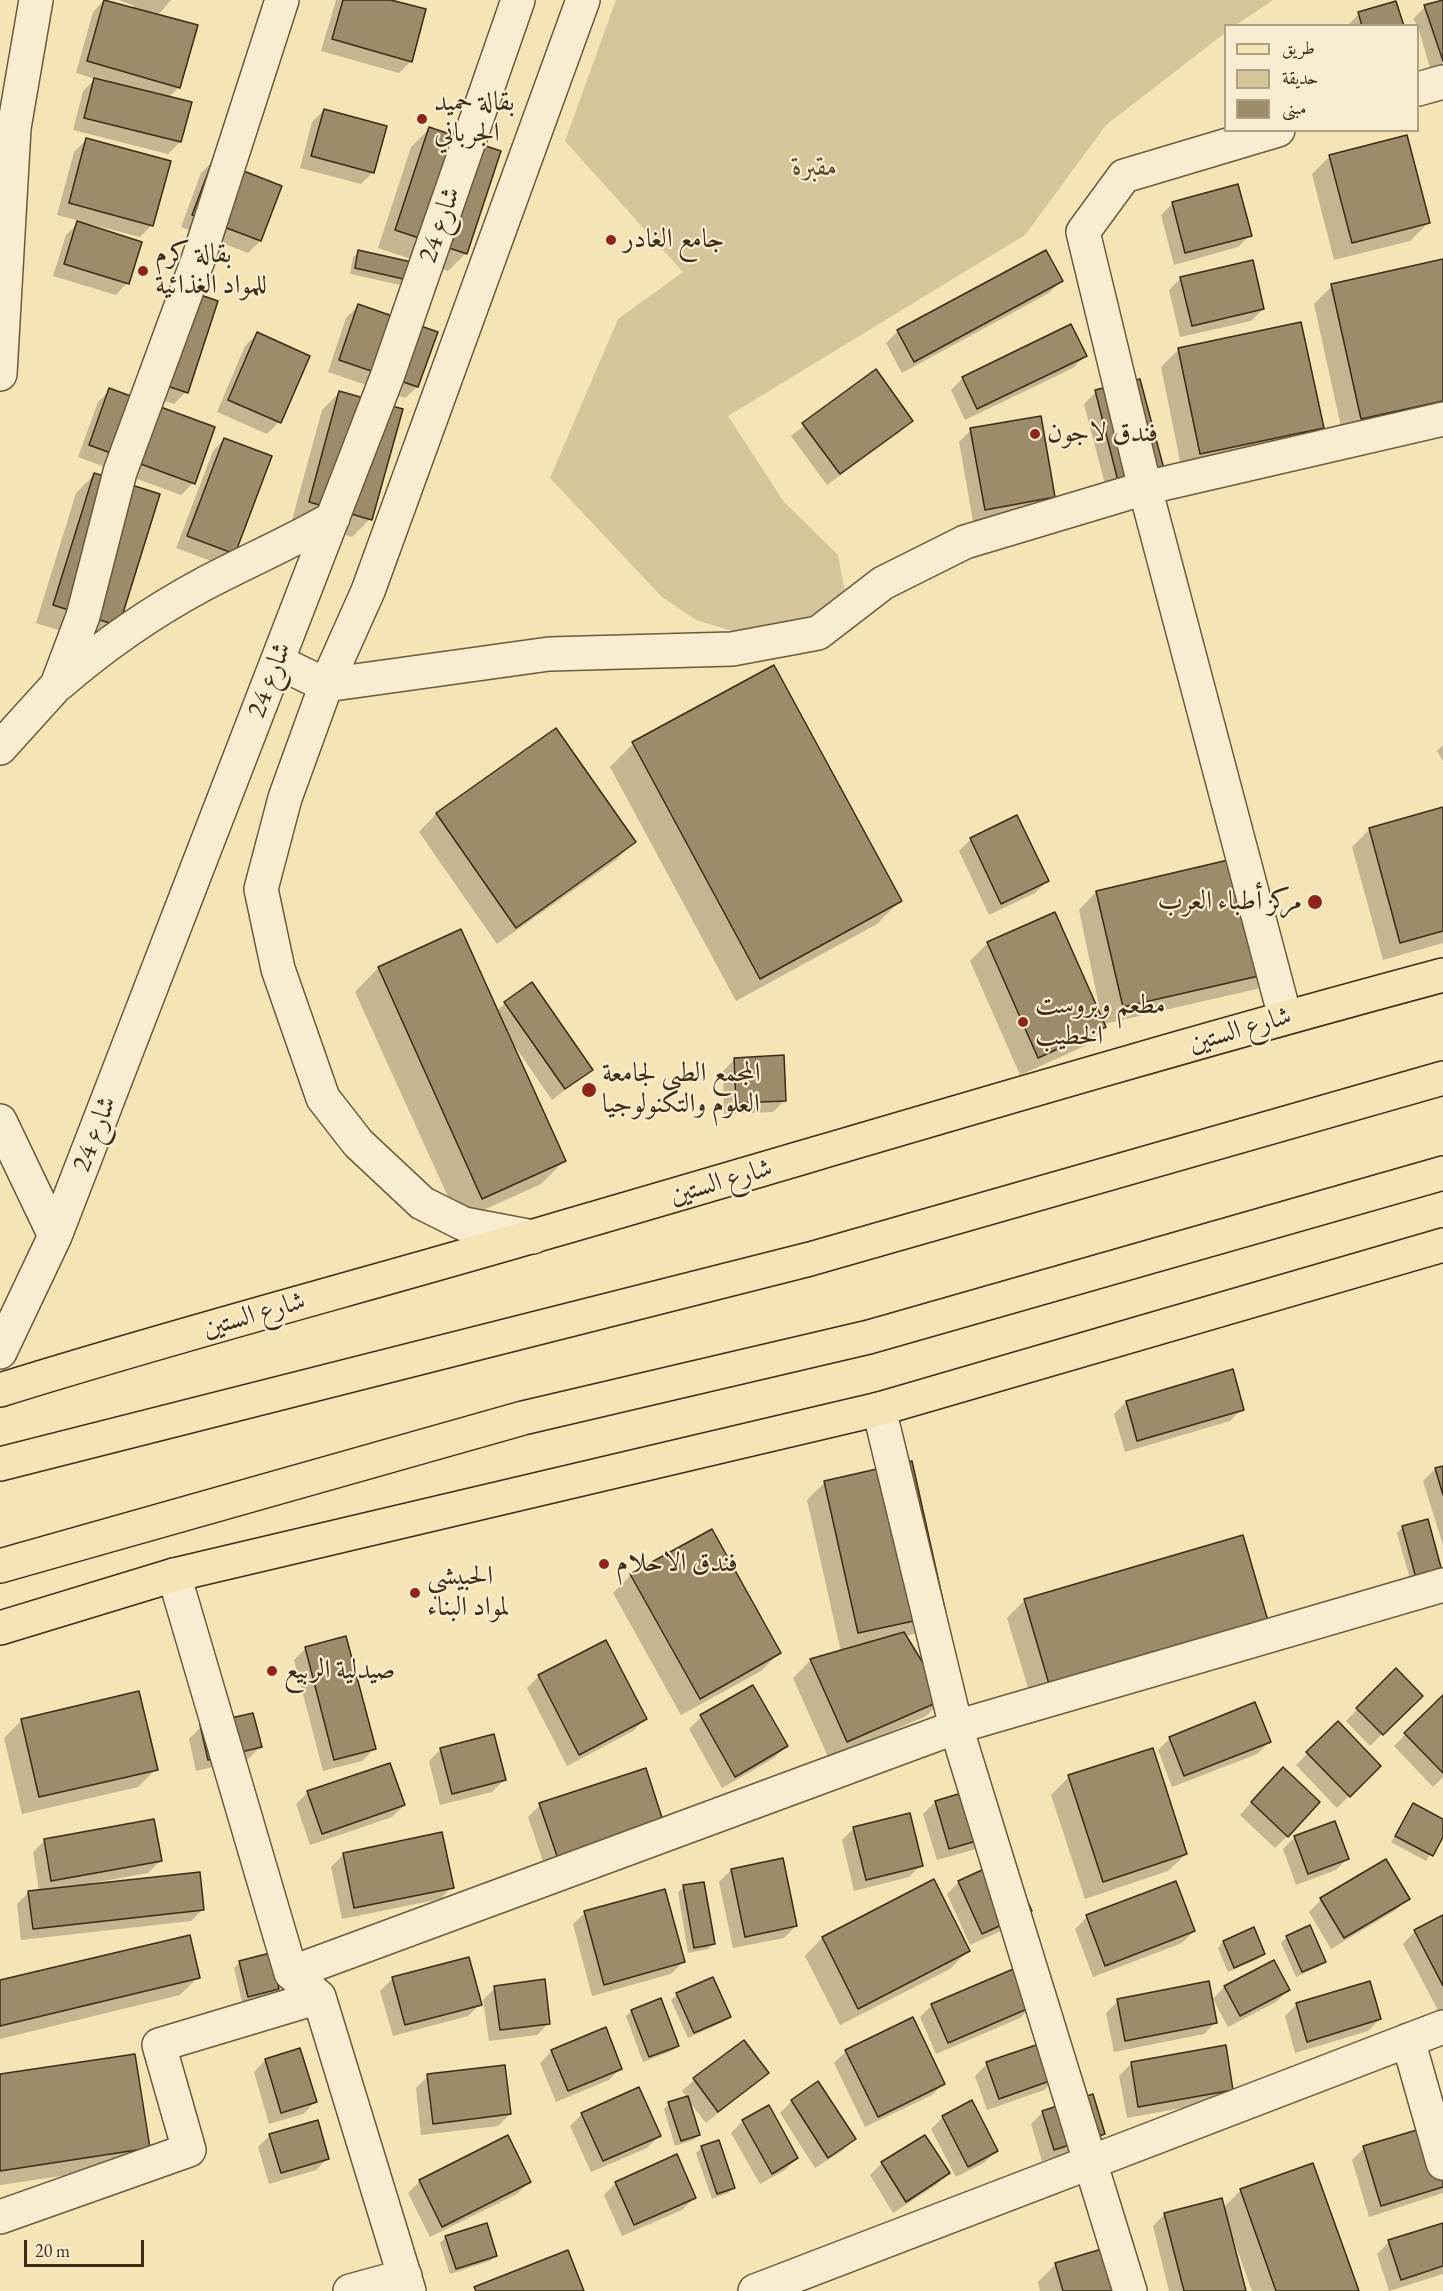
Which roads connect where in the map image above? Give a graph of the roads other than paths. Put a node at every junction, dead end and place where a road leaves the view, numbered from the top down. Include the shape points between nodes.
1 (36, 0) edge
2 (282, 0) edge
3 (518, 0) edge
4 (583, 0) edge
5 (1443, 82) edge
6 (1419, 89) edge
7 (1271, 132) edge
8 (0, 374) edge
9 (1443, 419) edge
10 (1145, 488) junction
11 (333, 518) junction
12 (278, 662) junction
13 (326, 685) junction
14 (57, 686) junction
15 (0, 748) edge
16 (1443, 975) edge
17 (1285, 1017) junction
18 (1443, 1078) edge
19 (0, 1121) edge
20 (1443, 1173) edge
21 (56, 1236) junction
22 (533, 1237) junction
23 (1443, 1245) edge
24 (0, 1352) edge
25 (0, 1390) edge
26 (879, 1409) junction
27 (0, 1464) edge
28 (0, 1566) edge
29 (174, 1575) junction
30 (1443, 1585) edge
31 (0, 1628) edge
32 (956, 1727) junction
33 (291, 1973) junction
34 (319, 1997) junction
35 (1443, 2027) edge
36 (1408, 2040) junction
37 (1092, 2162) junction
38 (1443, 2163) edge
39 (0, 2217) edge
40 (407, 2283) edge
41 (350, 2291) edge
42 (755, 2291) edge
43 (1130, 2291) edge

1 - 8 street via 14,128
2 - 14 street via 198,260 120,472 83,616
3 - 11 street, شارع 24 via 387,377
4 - 13 street, شارع 24 via 368,591
5 - 6 street
7 - 10 street via 1124,176 1083,232
9 - 10 street
10 - 13 street via 965,542 883,583 818,633 732,649 549,654
10 - 17 street
11 - 12 street, شارع 24
11 - 14 street via 144,618
12 - 13 street
12 - 21 street, شارع 24
13 - 22 street, شارع 24 via 285,798 261,889 278,969 301,1041 323,1098 358,1143 422,1203 464,1224
14 - 15 street
16 - 17 main road, شارع الستين
17 - 22 main road, شارع الستين
18 - 27 main road via 810,1259
19 - 21 street
20 - 28 main road via 869,1337 523,1418
21 - 24 street, شارع 24
22 - 25 main road, شارع الستين via 117,1353
23 - 26 main road
26 - 29 main road
26 - 32 street
29 - 31 main road
29 - 33 street
30 - 32 street
32 - 33 street
32 - 37 street
33 - 34 street
34 - 39 street via 159,2045 189,2150
34 - 40 street
35 - 36 street
36 - 37 street
36 - 38 street
37 - 42 street
37 - 43 street
40 - 41 street

